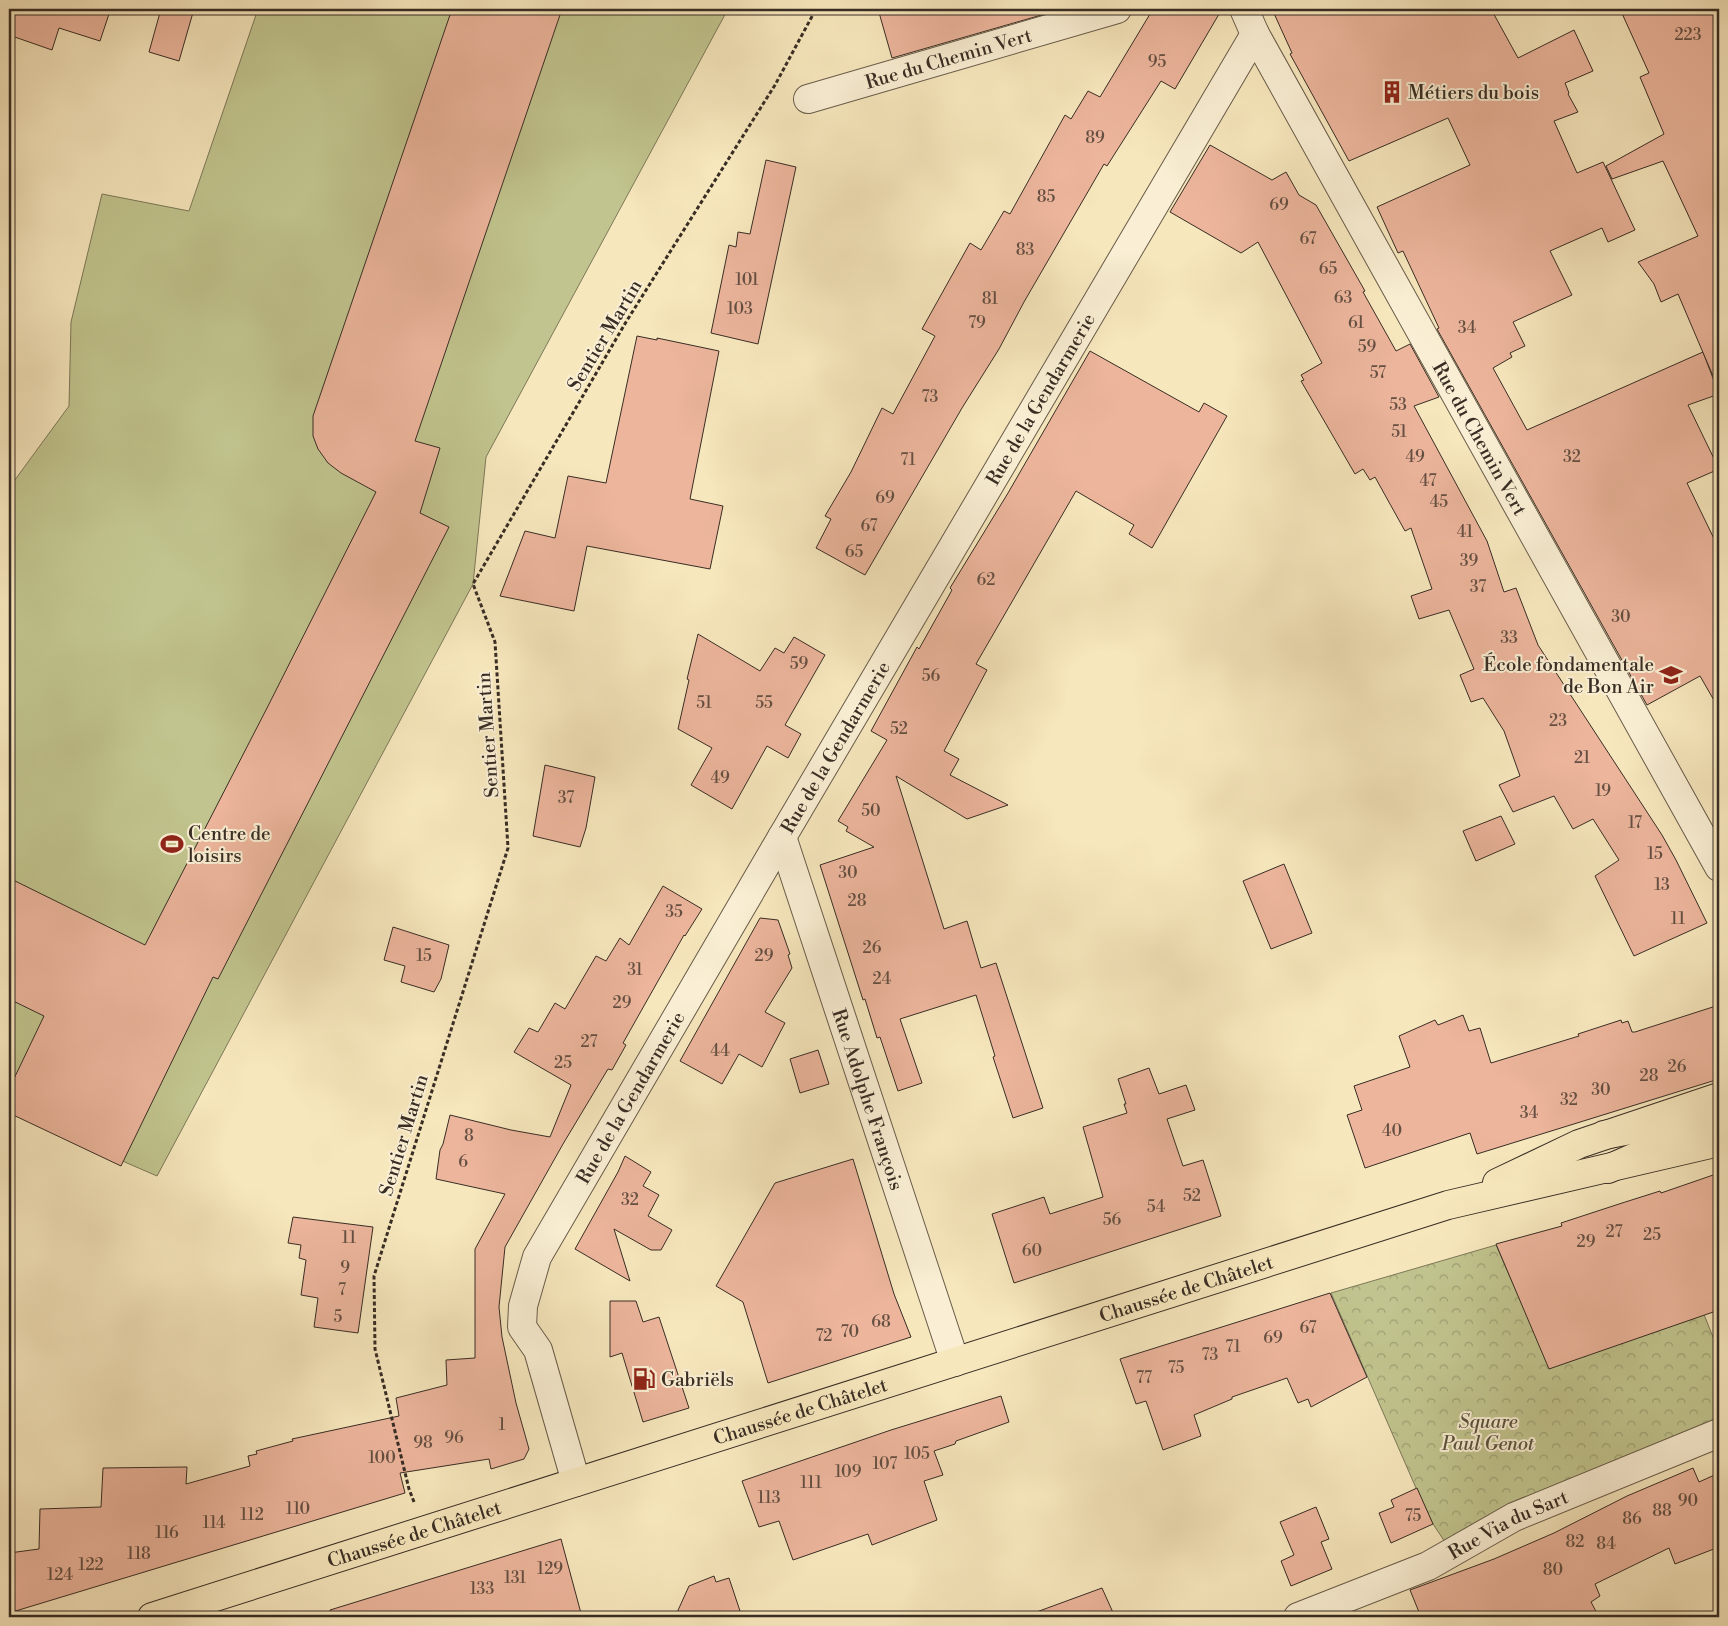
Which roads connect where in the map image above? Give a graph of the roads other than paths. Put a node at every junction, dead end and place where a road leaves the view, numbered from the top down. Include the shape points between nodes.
1 (1117, 9) edge
2 (1244, 9) edge
3 (1255, 34) junction
4 (808, 99) dead end
5 (782, 837) junction
6 (1719, 867) edge
7 (1719, 1097) edge
8 (1719, 1113) edge
9 (1719, 1120) edge
10 (1604, 1135) junction
11 (1719, 1142) edge
12 (1608, 1169) junction
13 (1448, 1206) junction
14 (955, 1362) junction
15 (1719, 1434) edge
16 (576, 1482) junction
17 (152, 1617) edge
18 (1298, 1617) edge

1 - 4 street, Rue du Chemin Vert
2 - 3 street, Rue du Chemin Vert
3 - 5 street, Rue de la Gendarmerie
3 - 6 street, Rue du Chemin Vert
5 - 14 street, Rue Adolphe François
5 - 16 street, Rue de la Gendarmerie via 537,1257 523,1306 522,1327 538,1350
7 - 10 main road, Chaussée de Châtelet
8 - 10 main road, Chaussée de Châtelet
9 - 12 main road, Chaussée de Châtelet
10 - 13 main road, Chaussée de Châtelet
11 - 12 main road, Chaussée de Châtelet
12 - 13 main road, Chaussée de Châtelet
13 - 14 main road, Chaussée de Châtelet
14 - 16 main road, Chaussée de Châtelet
15 - 18 street, Rue Via du Sart via 1514,1517 1428,1566
16 - 17 main road, Chaussée de Châtelet

